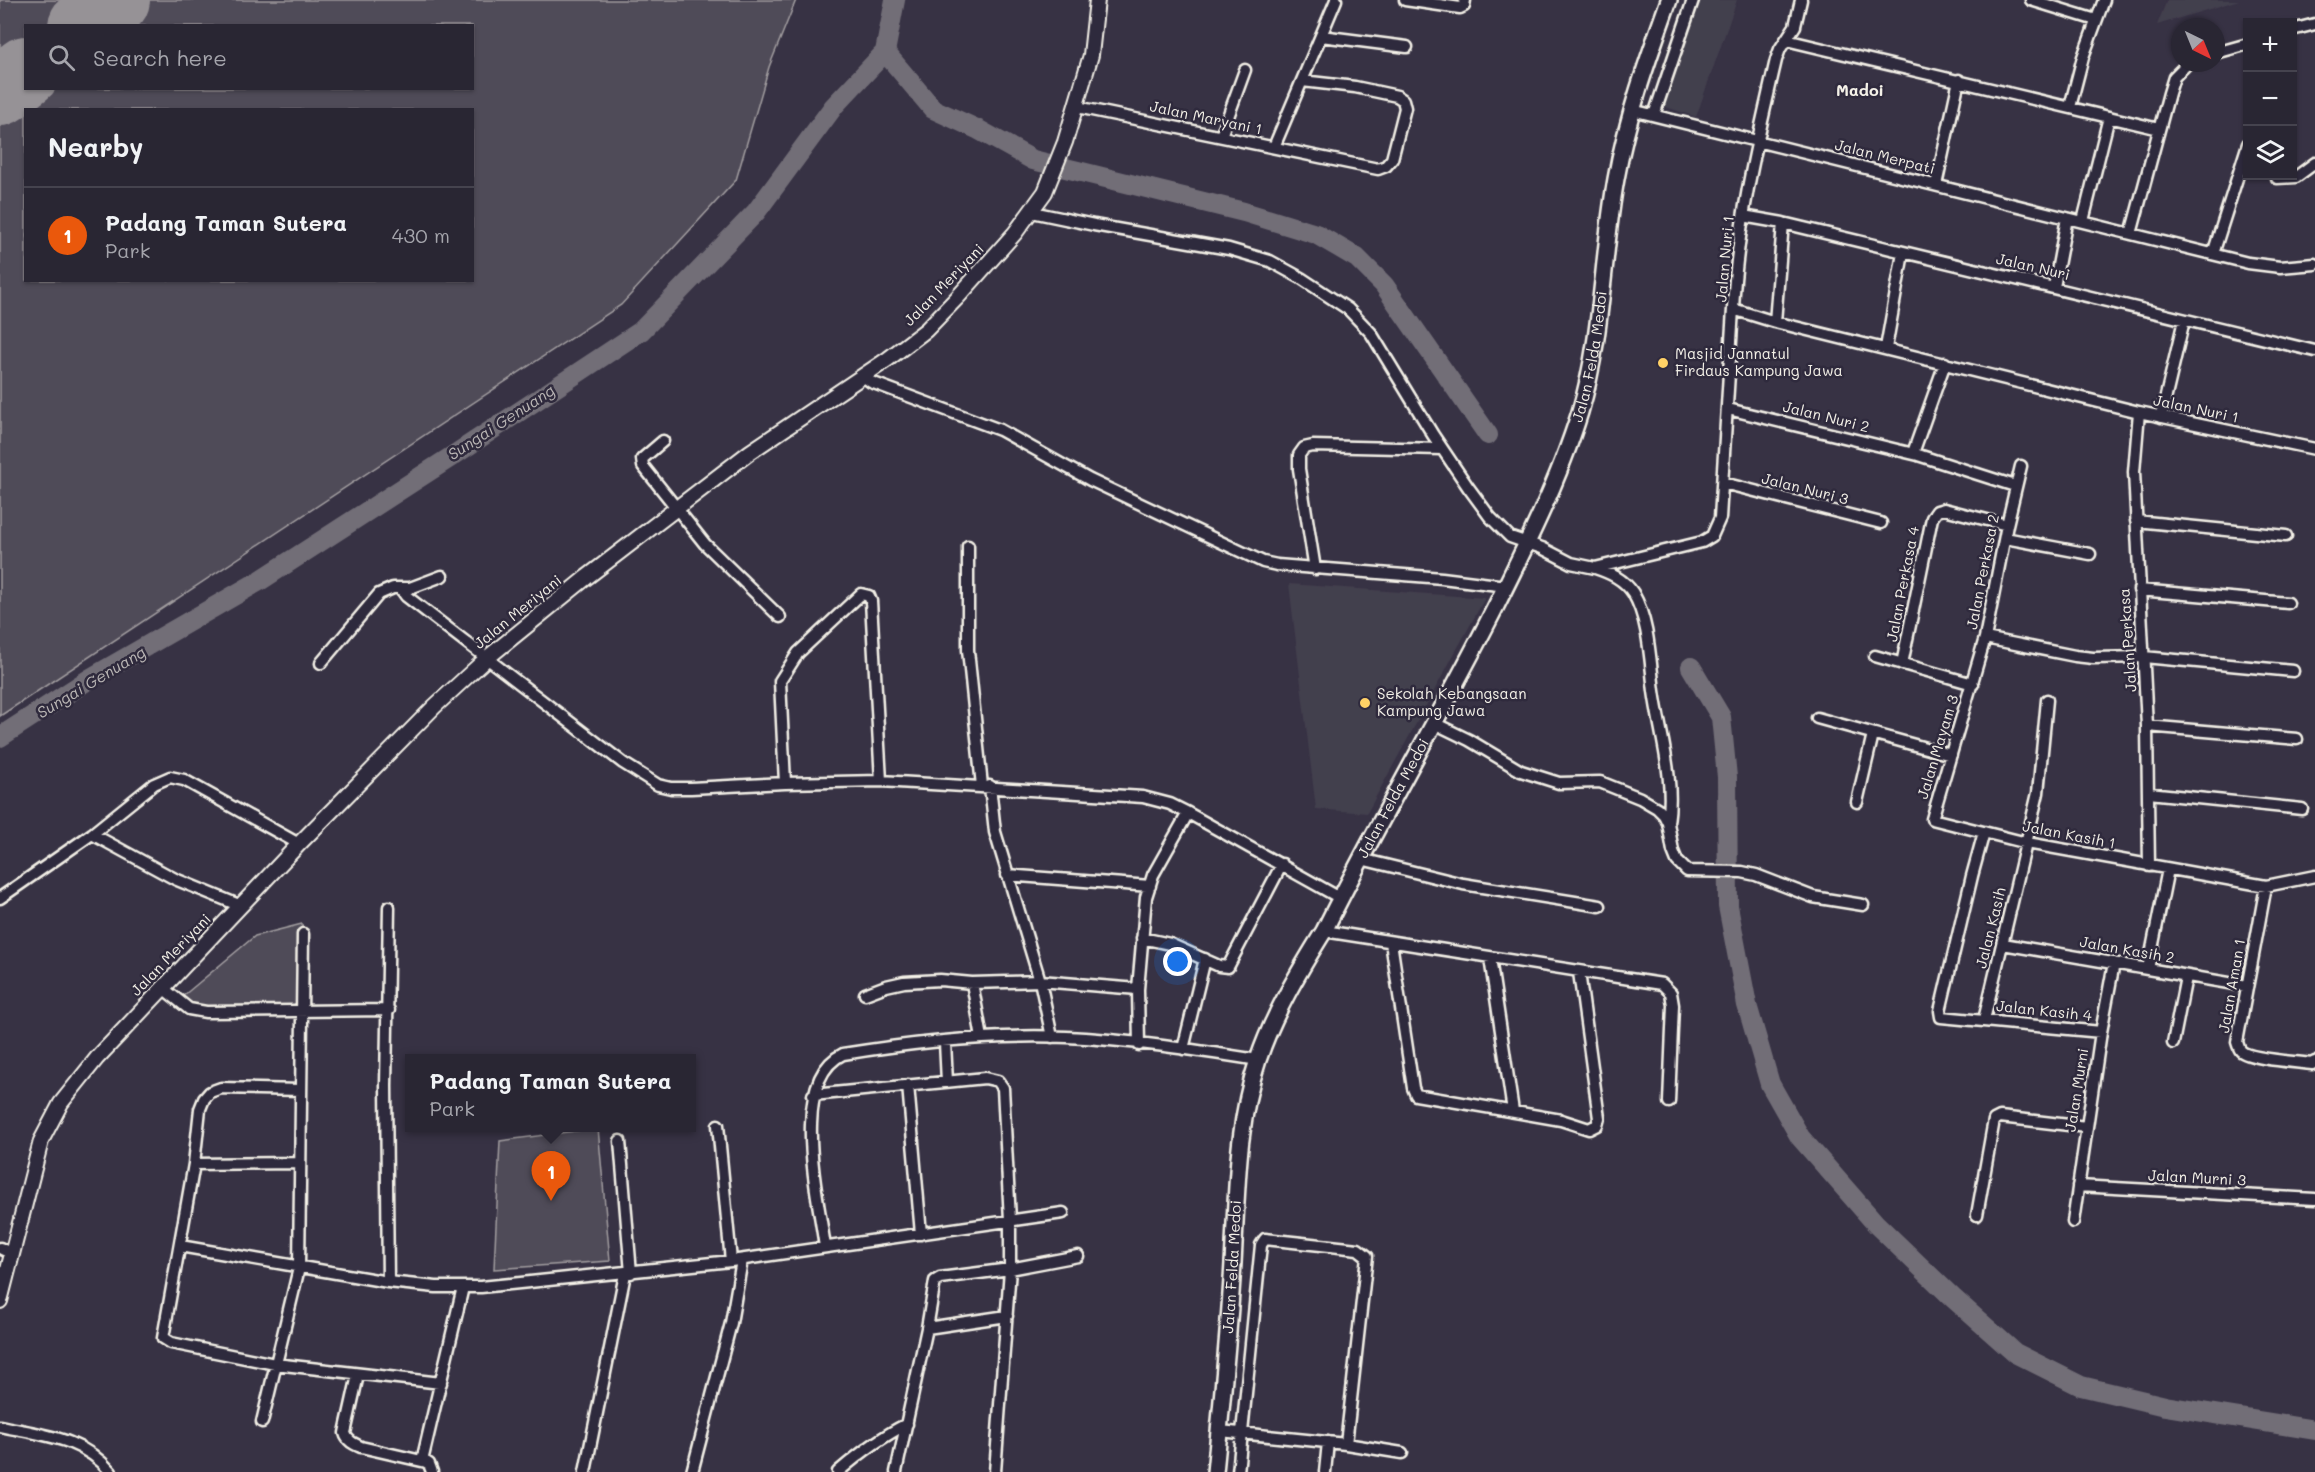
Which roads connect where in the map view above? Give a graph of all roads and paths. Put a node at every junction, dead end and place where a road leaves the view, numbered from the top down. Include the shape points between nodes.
1 (1097, 0) edge
2 (1336, 0) edge
3 (1405, 0) edge
4 (1465, 0) edge
5 (1669, 0) edge
6 (1693, 0) edge
7 (1801, 0) edge
8 (2031, 0) edge
9 (2104, 0) edge
10 (2096, 20) junction
11 (2315, 24) edge
12 (2297, 29) edge
13 (1321, 36) junction
14 (1786, 40) junction
15 (2243, 45) edge
16 (1407, 47) dead end
17 (2225, 50) edge
18 (1245, 70) dead end
19 (2179, 72) edge
20 (1959, 80) junction
21 (1302, 81) junction
22 (2070, 106) junction
23 (1077, 107) junction
24 (1632, 110) junction
25 (1654, 115) junction
26 (2109, 117) junction
27 (2159, 129) junction
28 (1221, 136) junction
29 (1757, 141) junction
30 (1274, 147) junction
31 (2243, 157) edge
32 (2315, 163) edge
33 (2297, 176) edge
34 (1936, 185) junction
35 (1032, 212) junction
36 (1743, 216) junction
37 (2067, 218) junction
38 (2083, 221) junction
39 (1783, 222) junction
40 (2131, 234) junction
41 (1903, 253) junction
42 (2213, 254) junction
43 (2315, 264) edge
44 (2054, 287) junction
45 (1733, 309) junction
46 (2184, 320) junction
47 (1775, 322) junction
48 (1886, 348) junction
49 (2315, 351) edge
50 (1945, 363) junction
51 (863, 375) junction
52 (1728, 408) junction
53 (2139, 412) junction
54 (2161, 417) junction
55 (663, 441) dead end
56 (1442, 449) junction
57 (2315, 449) edge
58 (1915, 454) junction
59 (2021, 466) dead end
60 (1723, 483) junction
61 (2015, 486) junction
62 (675, 509) junction
63 (2136, 521) junction
64 (1881, 523) dead end
65 (2007, 525) junction
66 (2286, 536) dead end
67 (2005, 538) junction
68 (1527, 543) junction
69 (968, 546) dead end
70 (2090, 554) dead end
71 (1316, 568) junction
72 (1595, 568) junction
73 (442, 576) dead end
74 (1506, 586) junction
75 (400, 589) junction
76 (2139, 590) junction
77 (2288, 603) dead end
78 (780, 617) dead end
79 (1985, 638) junction
80 (1875, 656) dead end
81 (2144, 657) junction
82 (486, 659) junction
83 (321, 663) dead end
84 (1902, 664) junction
85 (2293, 671) dead end
86 (1973, 684) junction
87 (2047, 700) dead end
88 (1817, 718) dead end
89 (1434, 723) junction
90 (2147, 726) junction
91 (1873, 734) junction
92 (2297, 739) dead end
93 (1951, 755) junction
94 (881, 781) junction
95 (785, 783) junction
96 (986, 786) junction
97 (2149, 793) junction
98 (1857, 802) dead end
99 (2302, 808) dead end
100 (1188, 813) junction
101 (1932, 819) joint
102 (1668, 823) junction
103 (1984, 832) junction
104 (92, 834) junction
105 (2027, 843) junction
106 (299, 844) junction
107 (1361, 859) junction
108 (1282, 864) junction
109 (2149, 866) junction
110 (2168, 869) junction
111 (1007, 875) junction
112 (2315, 876) edge
113 (1150, 885) junction
114 (2266, 886) junction
115 (0, 898) edge
116 (1340, 898) junction
117 (1863, 905) dead end
118 (241, 906) junction
119 (1600, 906) dead end
120 (388, 907) dead end
121 (1324, 930) junction
122 (303, 934) dead end
123 (1142, 938) junction
124 (1391, 942) junction
125 (2003, 944) junction
126 (1490, 958) junction
127 (1205, 959) junction
128 (2114, 963) junction
129 (2148, 969) junction
130 (1579, 972) junction
131 (2186, 977) junction
132 (1041, 981) junction
133 (972, 983) junction
134 (2246, 986) junction
135 (162, 988) junction
136 (1138, 989) junction
137 (865, 994) dead end
138 (389, 1010) junction
139 (302, 1012) junction
140 (1984, 1020) junction
141 (2101, 1032) junction
142 (1052, 1037) junction
143 (982, 1038) junction
144 (945, 1042) junction
145 (2173, 1043) dead end
146 (1139, 1045) junction
147 (1182, 1049) junction
148 (1258, 1060) junction
149 (2315, 1062) edge
150 (947, 1082) junction
151 (908, 1085) junction
152 (301, 1090) junction
153 (813, 1095) junction
154 (1669, 1102) dead end
155 (1512, 1112) junction
156 (718, 1125) dead end
157 (2086, 1127) junction
158 (620, 1140) dead end
159 (299, 1163) junction
160 (194, 1164) junction
161 (2078, 1186) junction
162 (2315, 1199) edge
163 (1063, 1213) dead end
164 (1977, 1215) dead end
165 (1010, 1221) junction
166 (2073, 1222) dead end
167 (921, 1234) junction
168 (180, 1246) junction
169 (825, 1247) junction
170 (6, 1251) edge
171 (1078, 1256) dead end
172 (742, 1260) junction
173 (731, 1261) junction
174 (298, 1268) junction
175 (1010, 1269) junction
176 (628, 1273) junction
177 (388, 1282) junction
178 (463, 1287) junction
179 (0, 1301) edge
180 (1007, 1316) junction
181 (927, 1328) junction
182 (275, 1365) junction
183 (358, 1375) junction
184 (441, 1383) junction
185 (262, 1422) dead end
186 (907, 1424) junction
187 (0, 1426) edge
188 (1220, 1431) junction
189 (1243, 1434) junction
190 (1328, 1442) junction
191 (1346, 1444) junction
192 (1402, 1453) dead end
193 (422, 1461) junction
194 (111, 1472) edge
195 (432, 1472) edge
196 (585, 1472) edge
197 (692, 1472) edge
198 (838, 1472) edge
199 (896, 1472) edge
200 (995, 1472) edge
201 (1215, 1472) edge
202 (1238, 1472) edge
203 (1325, 1472) edge

1 - 23 street, Jalan Meriyani via 1090,55
2 - 13 street
3 - 4 street via 1460,8
5 - 24 main road, Jalan Felda Medoi
6 - 25 street
7 - 14 street, Jalan Nuri 1
8 - 10 street
9 - 10 street
10 - 22 street
11 - 12 street
13 - 16 street
13 - 21 street
14 - 20 street
14 - 29 street, Jalan Nuri 1 via 1776,60
15 - 17 street
18 - 28 street
19 - 27 street via 2174,77
20 - 22 street
20 - 34 street
21 - 30 street
21 - 30 street, Jalan Maryani 1 via 1355,87 1403,100 1405,108 1392,159 1378,169
22 - 26 street
23 - 28 street, Jalan Maryani 1
23 - 35 street, Jalan Meriyani via 1045,192
24 - 25 street, Jalan Merpati
24 - 68 main road, Jalan Felda Medoi via 1616,180 1590,376 1566,451
25 - 29 street, Jalan Merpati
26 - 27 street
26 - 38 street
27 - 40 street
28 - 30 street, Jalan Maryani 1
29 - 34 street, Jalan Merpati
29 - 36 street, Jalan Nuri 1
31 - 42 street
32 - 33 street
34 - 37 street, Jalan Merpati
35 - 51 street, Jalan Meriyani via 926,330
35 - 56 street via 1228,249 1270,261 1301,278 1348,309 1371,333
36 - 39 street, Jalan Nuri
36 - 45 street, Jalan Nuri 1
37 - 38 street, Jalan Merpati
37 - 44 street
38 - 40 street, Jalan Merpati
39 - 41 street, Jalan Nuri
39 - 47 street
40 - 42 street, Jalan Merpati
41 - 44 street, Jalan Nuri
41 - 48 street
42 - 43 street, Jalan Merpati via 2264,266
44 - 46 street, Jalan Nuri
45 - 47 street, Jalan Nuri 1
45 - 52 street
46 - 49 street, Jalan Nuri
46 - 54 street
47 - 48 street, Jalan Nuri 1
48 - 50 street, Jalan Nuri 1
50 - 53 street, Jalan Nuri 1
50 - 58 street
51 - 62 street, Jalan Meriyani via 767,439
51 - 71 street via 871,382 1000,430 1090,480 1263,562
52 - 58 street, Jalan Nuri 2
52 - 60 street
53 - 54 street, Jalan Nuri 1
53 - 63 street, Jalan Perkasa via 2134,472
54 - 57 street, Jalan Nuri 1
55 - 62 street via 641,463
56 - 68 street via 1499,528
56 - 71 street via 1304,448 1299,455 1299,469
58 - 61 street, Jalan Nuri 2
59 - 61 street, Jalan Perkasa 2
60 - 64 street, Jalan Nuri 3
60 - 72 street via 1718,526 1712,536 1702,542
61 - 65 street, Jalan Perkasa 2
62 - 78 street
62 - 82 street, Jalan Meriyani
63 - 66 street
63 - 76 street, Jalan Perkasa
65 - 67 street, Jalan Perkasa 2
65 - 84 street, Jalan Perkasa 4 via 1944,509 1937,511 1932,518
67 - 70 street
67 - 79 street, Jalan Perkasa 2
68 - 72 street via 1571,563
68 - 74 main road, Jalan Felda Medoi
69 - 96 street via 968,650
71 - 74 street
72 - 102 street via 1620,579 1637,600 1650,651 1669,775
73 - 75 street
74 - 89 main road, Jalan Felda Medoi
75 - 82 street
75 - 83 street via 386,589 379,594
76 - 77 street
76 - 81 street, Jalan Perkasa
79 - 81 street via 2075,656
79 - 86 street, Jalan Perkasa 2
80 - 84 street
81 - 85 street
81 - 90 street, Jalan Perkasa
82 - 95 street via 658,785 691,788
82 - 106 street, Jalan Meriyani
84 - 86 street
86 - 93 street, Jalan Mayam 3
87 - 105 street, Jalan Kasih via 2038,793
88 - 91 street
89 - 102 street via 1545,780 1600,782 1640,798 1657,808
89 - 107 main road, Jalan Felda Medoi
90 - 92 street
90 - 97 street, Jalan Perkasa
91 - 93 street
91 - 98 street
93 - 101 street, Jalan Mayam 3
94 - 95 street
94 - 95 street via 871,602 869,596 861,594 798,654 780,681
94 - 96 street
96 - 100 street via 1143,797
96 - 111 street
97 - 99 street
97 - 109 street, Jalan Perkasa
100 - 108 street
100 - 113 street
101 - 103 street, Jalan Kasih 1
102 - 117 street via 1673,851 1687,871 1742,872 1813,897
103 - 105 street, Jalan Kasih 1
103 - 140 street, Jalan Kasih 4 via 1940,1011 1941,1017
104 - 106 street via 154,784 175,777
104 - 115 street
104 - 118 street via 176,879
105 - 109 street, Jalan Kasih 1
105 - 125 street, Jalan Kasih
106 - 118 street, Jalan Meriyani
107 - 116 main road, Jalan Felda Medoi
107 - 119 street via 1463,885
108 - 116 street
108 - 127 street via 1232,963 1224,968
109 - 110 street, Jalan Kasih 1
110 - 114 street, Jalan Kasih 1
110 - 129 street
111 - 113 street
111 - 132 street
112 - 114 street
113 - 123 street
114 - 134 street, Jalan Aman 1
116 - 121 main road, Jalan Felda Medoi
118 - 135 street, Jalan Meriyani
120 - 138 street
121 - 124 street
121 - 148 main road, Jalan Felda Medoi via 1302,966
122 - 139 street
123 - 127 street via 1170,944
123 - 136 street
124 - 126 street
124 - 155 street via 1414,1093
125 - 128 street, Jalan Kasih 2
125 - 140 street, Jalan Kasih
126 - 130 street
126 - 155 street
127 - 147 street
128 - 129 street, Jalan Kasih 2
128 - 141 street, Jalan Murni
129 - 131 street, Jalan Kasih 2
130 - 154 street via 1656,983 1669,989 1673,1005
130 - 155 street via 1599,1122 1589,1129
131 - 134 street, Jalan Kasih 2
131 - 145 street
132 - 133 street
132 - 136 street
132 - 142 street
133 - 137 street via 913,981
133 - 143 street
134 - 149 street, Jalan Aman 1 via 2237,1042 2240,1050 2282,1060
135 - 139 street via 197,1011
135 - 170 street, Jalan Meriyani via 60,1103 41,1141
136 - 146 street
138 - 139 street
138 - 177 street
139 - 152 street
140 - 141 street, Jalan Kasih 4
141 - 157 street, Jalan Murni
142 - 143 street
142 - 146 street
143 - 144 street
144 - 150 street
144 - 153 street via 843,1054 825,1068
146 - 147 street
147 - 148 street
148 - 188 main road, Jalan Felda Medoi via 1242,1130
150 - 151 street
150 - 165 street via 990,1078 1003,1088
151 - 153 street
151 - 167 street
152 - 159 street
152 - 160 street via 217,1088 210,1092 200,1109
153 - 169 street via 811,1143
156 - 173 street
157 - 161 street, Jalan Murni
157 - 164 street via 2000,1117 1994,1120
158 - 176 street
159 - 160 street
159 - 174 street
160 - 168 street
161 - 162 street, Jalan Murni 3
161 - 166 street, Jalan Murni
163 - 165 street
165 - 167 street
165 - 175 street
167 - 169 street
168 - 174 street
168 - 182 street via 164,1341
169 - 172 street
170 - 179 street, Jalan Meriyani
171 - 175 street
172 - 173 street
172 - 197 street via 731,1323
173 - 176 street
174 - 177 street
174 - 182 street
175 - 180 street
175 - 181 street via 937,1279
176 - 178 street
176 - 196 street
177 - 178 street
178 - 184 street
180 - 181 street
180 - 200 street
181 - 186 street
182 - 183 street
182 - 185 street
183 - 184 street
183 - 193 street via 346,1437 361,1447
184 - 193 street
186 - 198 street via 886,1434
186 - 199 street
187 - 194 street via 79,1445
188 - 189 street
188 - 201 main road, Jalan Felda Medoi
189 - 190 street
189 - 191 street via 1261,1245 1268,1239 1358,1249 1367,1256
189 - 202 street
190 - 191 street
190 - 203 street
191 - 192 street
193 - 195 street via 429,1464

